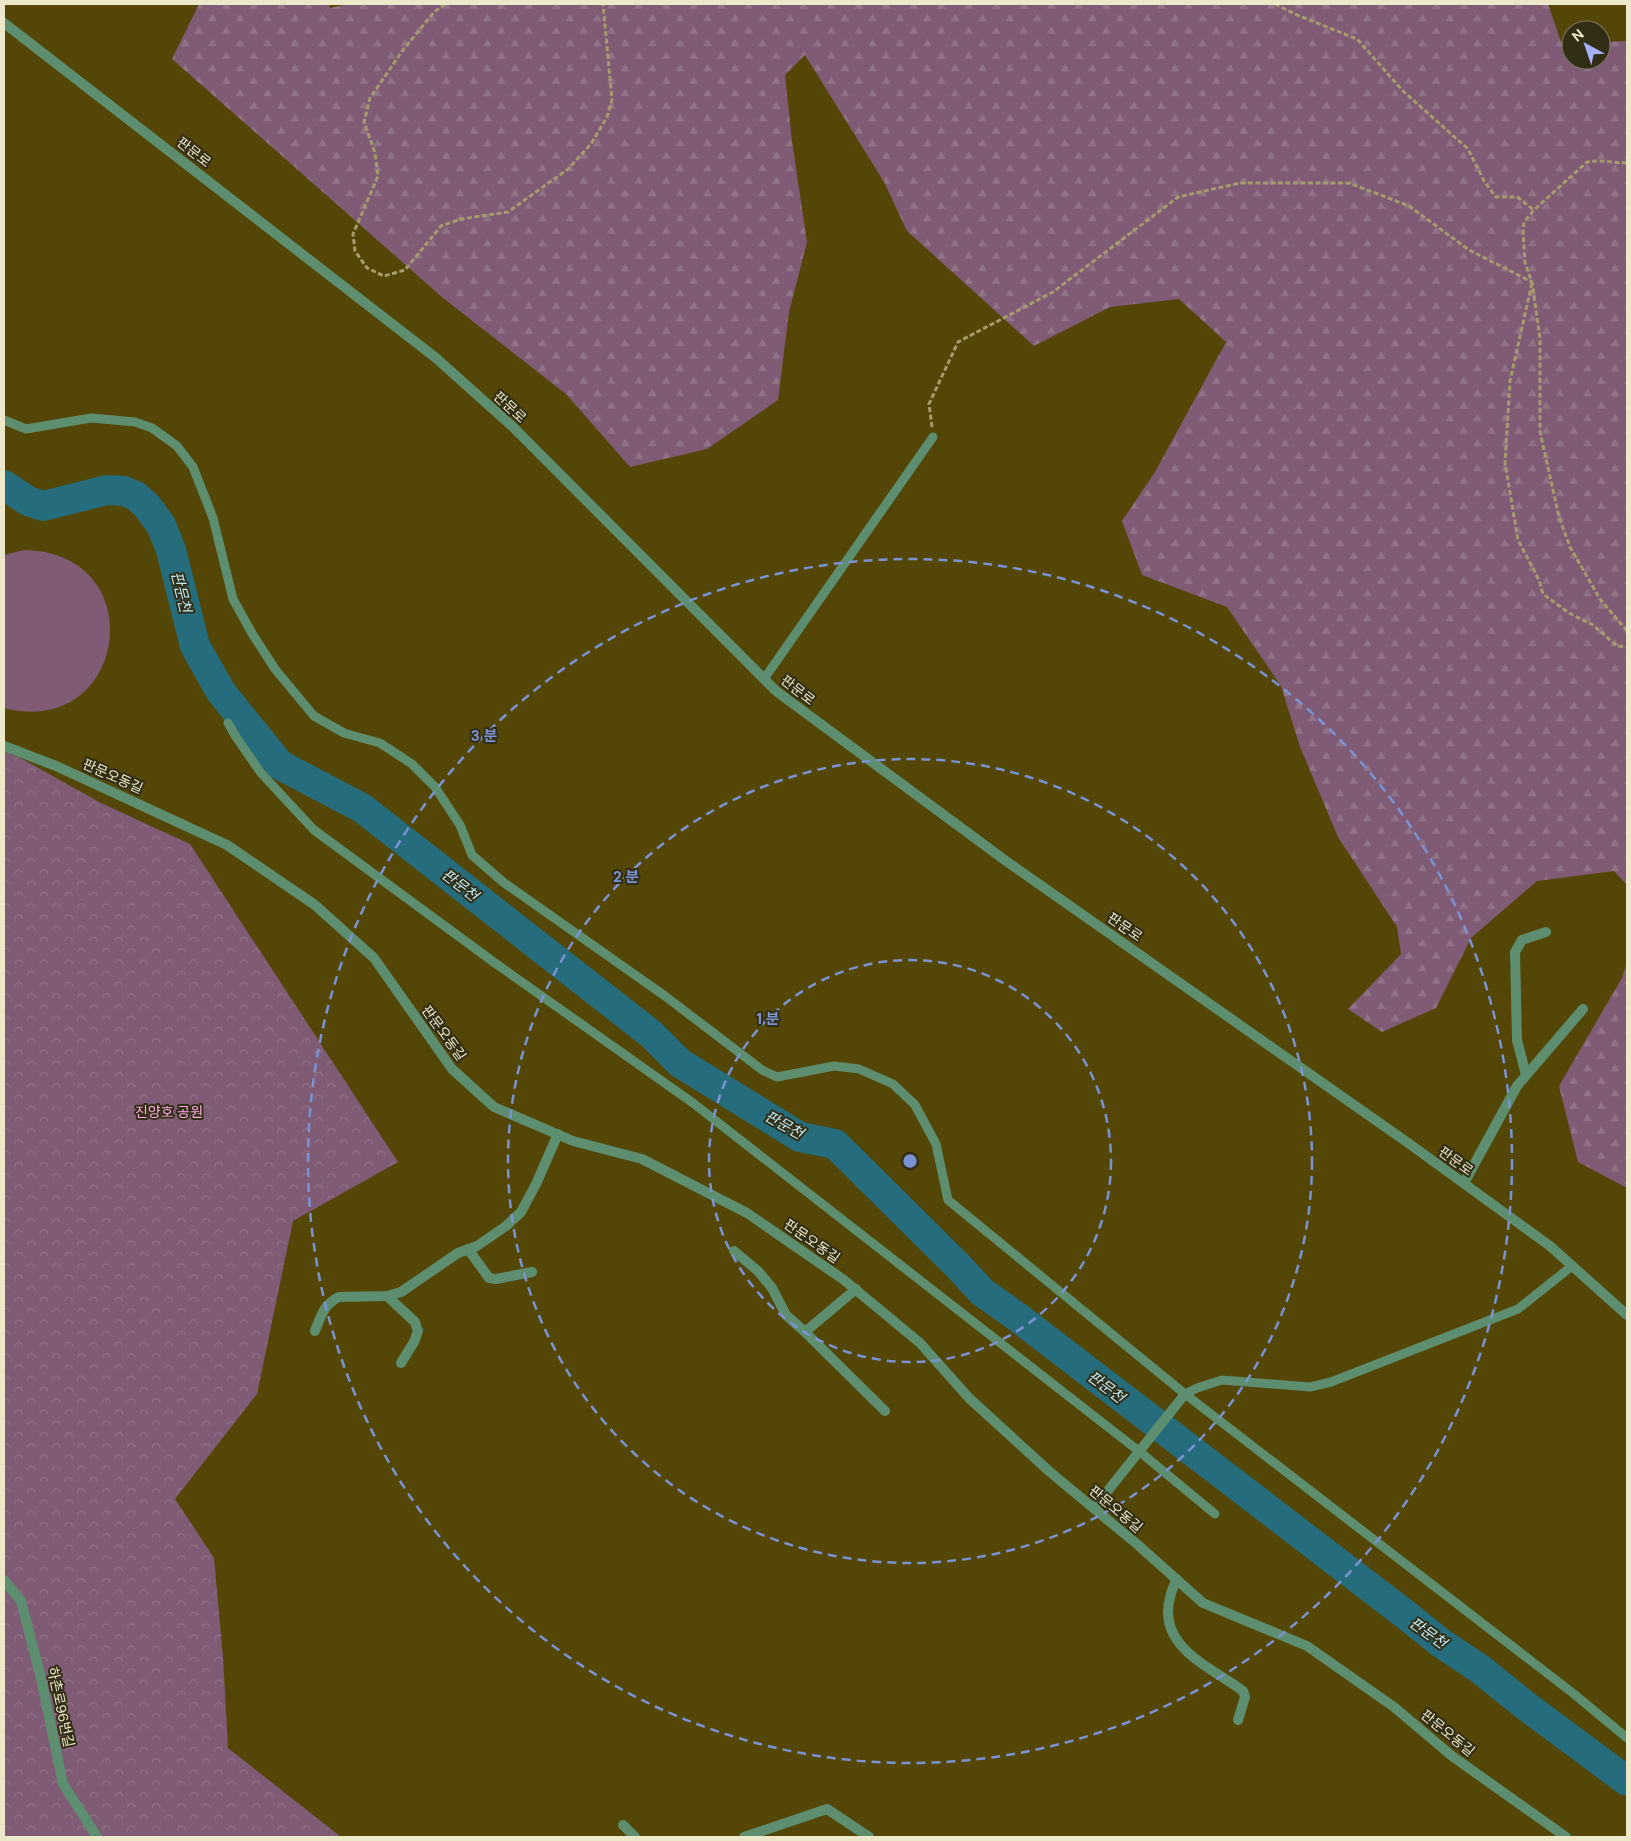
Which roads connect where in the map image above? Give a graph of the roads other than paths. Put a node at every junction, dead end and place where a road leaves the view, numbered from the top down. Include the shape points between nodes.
1 (4, 23) edge
2 (4, 420) edge
3 (933, 437) road end
4 (764, 680) junction
5 (228, 723) dead end
6 (4, 746) edge
7 (1546, 932) dead end
8 (1583, 1009) dead end
9 (1526, 1075) junction
10 (558, 1134) junction
11 (1464, 1183) junction
12 (468, 1249) junction
13 (734, 1251) dead end
14 (1572, 1266) junction
15 (532, 1272) dead end
16 (856, 1289) junction
17 (387, 1296) junction
18 (1627, 1315) edge
19 (315, 1331) dead end
20 (805, 1332) junction
21 (401, 1362) dead end
22 (1185, 1394) junction
23 (885, 1411) dead end
24 (1140, 1452) junction
25 (1094, 1508) junction
26 (1215, 1514) dead end
27 (4, 1580) edge
28 (1177, 1580) junction
29 (1238, 1720) dead end
30 (1627, 1738) edge
31 (623, 1825) dead end
32 (97, 1837) edge
33 (635, 1837) edge
34 (744, 1837) edge
35 (869, 1837) edge
36 (1566, 1837) edge

1 - 4 street, 판문로 via 436,358 513,427
2 - 22 lane via 26,429 91,418 135,422 152,428 177,446 194,466 213,518 233,599 276,669 314,716 344,733 380,743 412,764 435,787 460,825 472,855 503,882 665,996 762,1070 777,1076 834,1066 859,1069 892,1084 915,1105 936,1144 948,1200
3 - 4 lane
4 - 11 street, 판문로 via 1006,861
5 - 24 lane via 261,773 314,830 693,1103
6 - 10 street, 판문오동길 via 56,766 227,845 315,905 374,958 452,1069 494,1108
7 - 9 street via 1522,940 1515,952 1517,1040
8 - 9 street
9 - 11 street
10 - 12 street via 520,1212 506,1226
10 - 16 street, 판문오동길 via 642,1159 738,1208
11 - 14 street, 판문로
12 - 15 street via 489,1278
12 - 17 street via 401,1292
13 - 20 street via 758,1271 772,1288 786,1315
14 - 18 street, 판문로
14 - 22 lane via 1518,1309 1331,1382 1310,1387 1222,1380
16 - 20 street
16 - 25 street, 판문오동길 via 920,1343 969,1398
17 - 19 street via 339,1296 323,1309
17 - 21 street via 415,1322 418,1332
20 - 23 street
22 - 24 street
22 - 30 lane
24 - 25 street
24 - 26 lane
25 - 28 street, 판문오동길
27 - 32 street, 하촌로96번길 via 21,1601 63,1784
28 - 29 street via 1169,1598 1168,1620 1173,1637 1201,1663 1243,1691 1245,1696
28 - 36 street, 판문오동길 via 1203,1602 1307,1646 1394,1706 1452,1756
31 - 33 street
34 - 35 street via 828,1809

